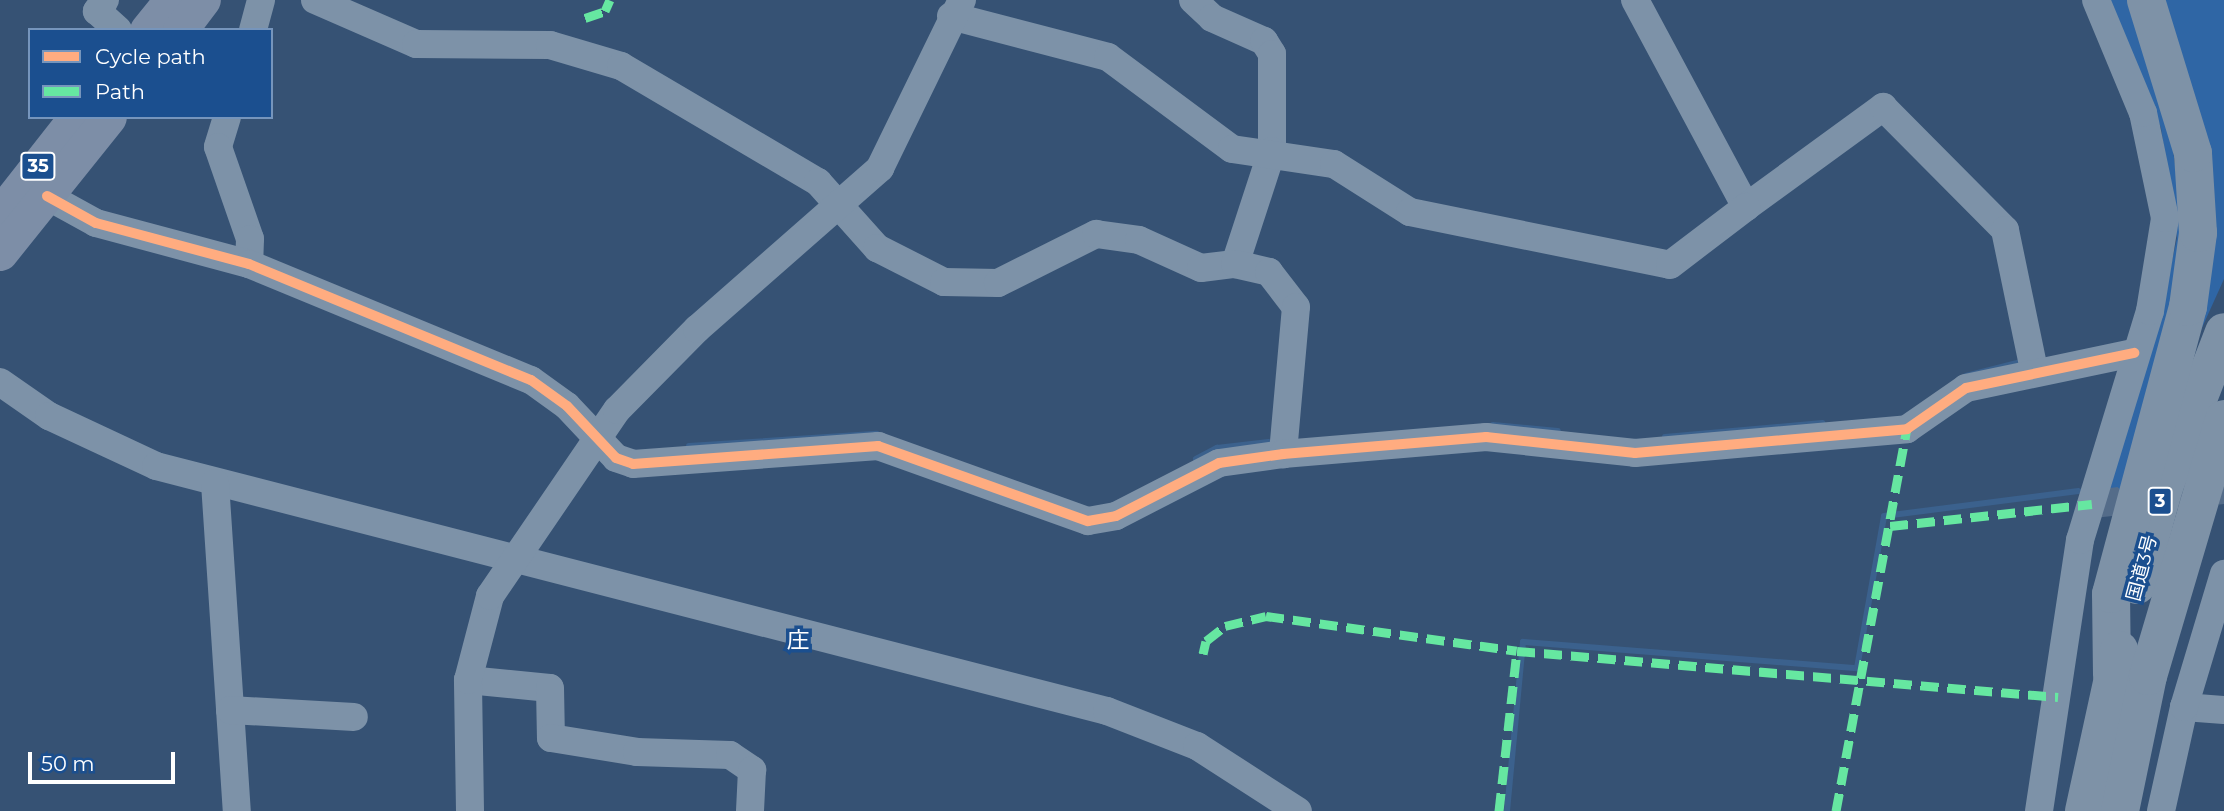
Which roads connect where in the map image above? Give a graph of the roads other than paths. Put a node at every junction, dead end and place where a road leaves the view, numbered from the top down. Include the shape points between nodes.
1 (104, 0) edge
2 (171, 0) edge
3 (204, 0) edge
4 (261, 0) edge
5 (315, 0) edge
6 (1193, 0) edge
7 (1634, 0) edge
8 (2096, 0) edge
9 (2146, 0) edge
10 (957, 8) edge
11 (116, 28) edge
12 (149, 28) edge
13 (182, 28) edge
14 (254, 28) edge
15 (74, 119) edge
16 (108, 119) edge
17 (226, 119) edge
18 (1272, 150) junction
19 (47, 196) junction
20 (843, 206) junction
21 (1746, 207) junction
22 (0, 214) edge
23 (0, 253) edge
24 (249, 264) junction
25 (1235, 264) junction
26 (2224, 332) edge
27 (2134, 353) junction
28 (2034, 370) junction
29 (0, 382) edge
30 (2224, 419) edge
31 (598, 438) junction
32 (1283, 454) junction
33 (215, 483) junction
34 (518, 562) junction
35 (2224, 574) edge
36 (2112, 675) junction
37 (468, 680) junction
38 (2184, 707) junction
39 (230, 710) junction
40 (2224, 710) edge
41 (354, 717) dead end
42 (237, 811) edge
43 (470, 811) edge
44 (750, 811) edge
45 (1298, 811) edge
46 (2039, 811) edge
47 (2084, 811) edge
48 (2120, 811) edge
49 (2161, 811) edge

1 - 11 street via 97,11
2 - 12 main road
3 - 13 main road
4 - 14 street
5 - 20 street via 416,44 523,43 591,53 663,88 818,182
6 - 18 street via 1212,18 1264,41 1272,54
7 - 21 street
8 - 27 street via 2143,113 2165,218 2161,266
9 - 36 highway via 2193,153 2198,233 2188,307 2111,594
10 - 18 street via 1108,57 1232,149
10 - 20 street via 880,168
15 - 22 main road, 35
16 - 19 main road, 35
17 - 24 street via 218,147 250,239
18 - 21 street via 1334,164 1410,212 1670,265
18 - 25 street
19 - 23 main road, 35
19 - 24 street via 96,223
20 - 25 street via 877,248 944,282 974,287 998,283 1096,234 1139,240 1201,268
20 - 31 street via 696,329
21 - 28 street via 1884,107 2004,230
24 - 31 street via 531,380
25 - 32 street via 1269,272 1296,307
26 - 36 highway, 国道3号 / 3 via 2164,488
27 - 28 street
27 - 46 street via 2080,540
28 - 32 street via 1966,388 1907,429 1635,453 1486,438
29 - 33 street via 111,449
30 - 48 highway, 国道3号 / 3 via 2195,502
31 - 32 street via 616,458 633,464 878,446 1088,521 1116,516 1219,463
31 - 34 street
33 - 34 street
33 - 39 street
34 - 37 street via 481,610
34 - 45 street via 1107,711 1219,757
35 - 38 street
36 - 47 highway, 国道3号 / 3
37 - 43 street
37 - 44 street via 550,688 551,738 637,752 730,755 752,770
38 - 40 street
38 - 49 street
39 - 41 street
39 - 42 street

